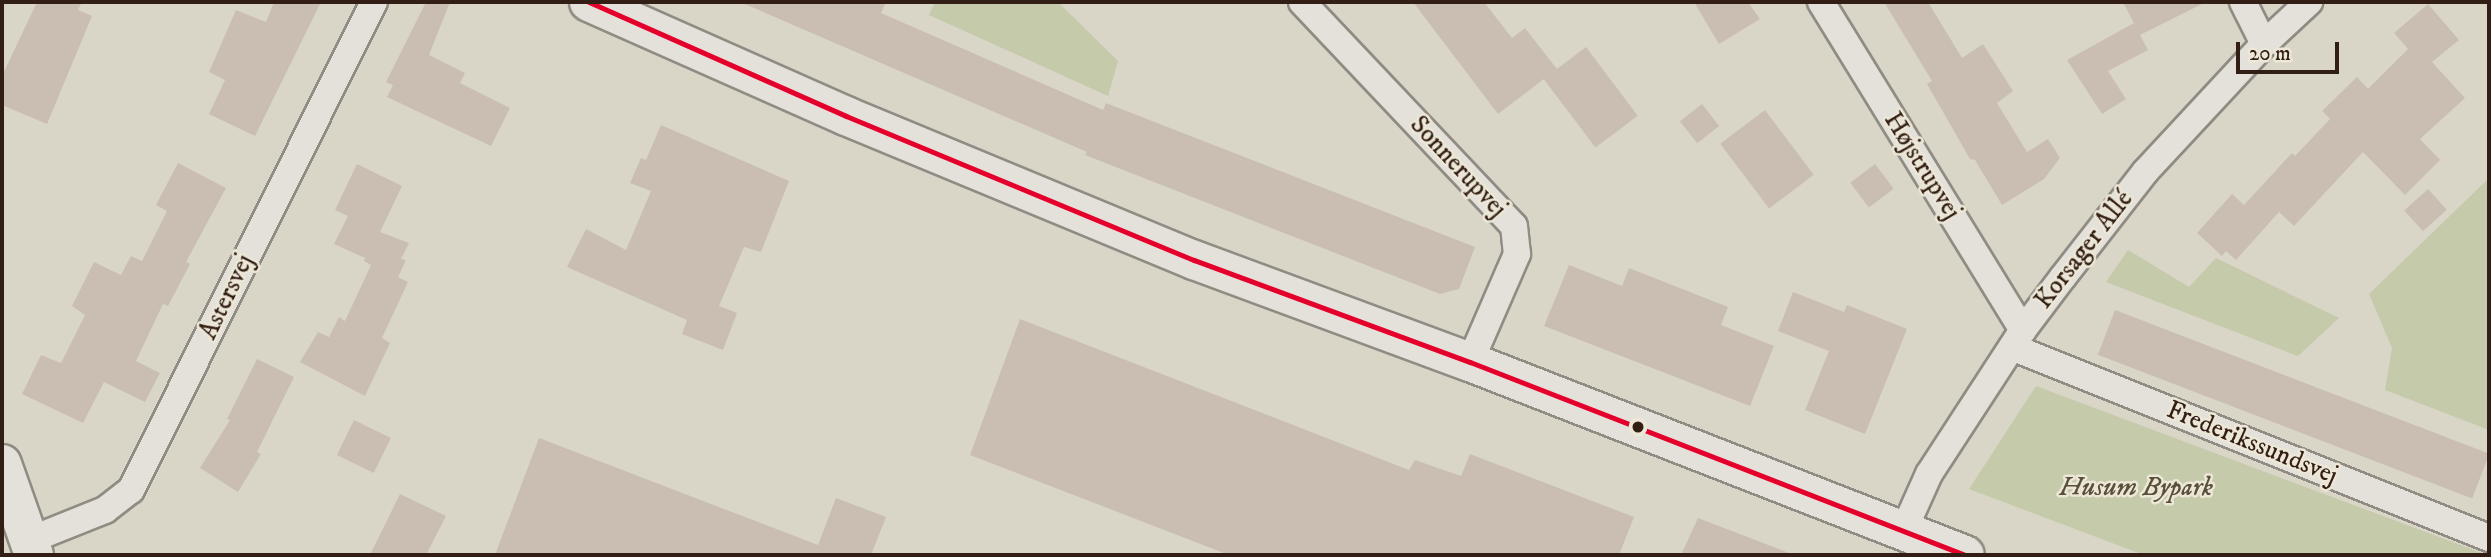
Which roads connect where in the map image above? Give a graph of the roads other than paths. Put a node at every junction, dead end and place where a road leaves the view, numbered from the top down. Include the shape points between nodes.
1 (374, 2) edge
2 (589, 2) edge
3 (1302, 2) edge
4 (1821, 2) edge
5 (2243, 2) edge
6 (2309, 2) edge
7 (2264, 44) junction
8 (2018, 339) junction
9 (1470, 362) junction
10 (2, 464) edge
11 (1903, 531) junction
12 (2489, 538) edge
13 (32, 548) edge
14 (1958, 554) edge

1 - 13 street, Astersvej via 131,490 106,510
2 - 9 main road via 846,116 1194,260
3 - 9 street, Sonnerupvej via 1514,226 1517,254
4 - 8 street, Højstrupvej
5 - 7 street
6 - 7 street, Korsager Allé
7 - 8 street, Korsager Allé via 2145,172
8 - 11 street, Korsager Allé via 1929,474
8 - 12 street, Frederikssundsvej
9 - 11 main road
10 - 13 main road
11 - 14 main road

